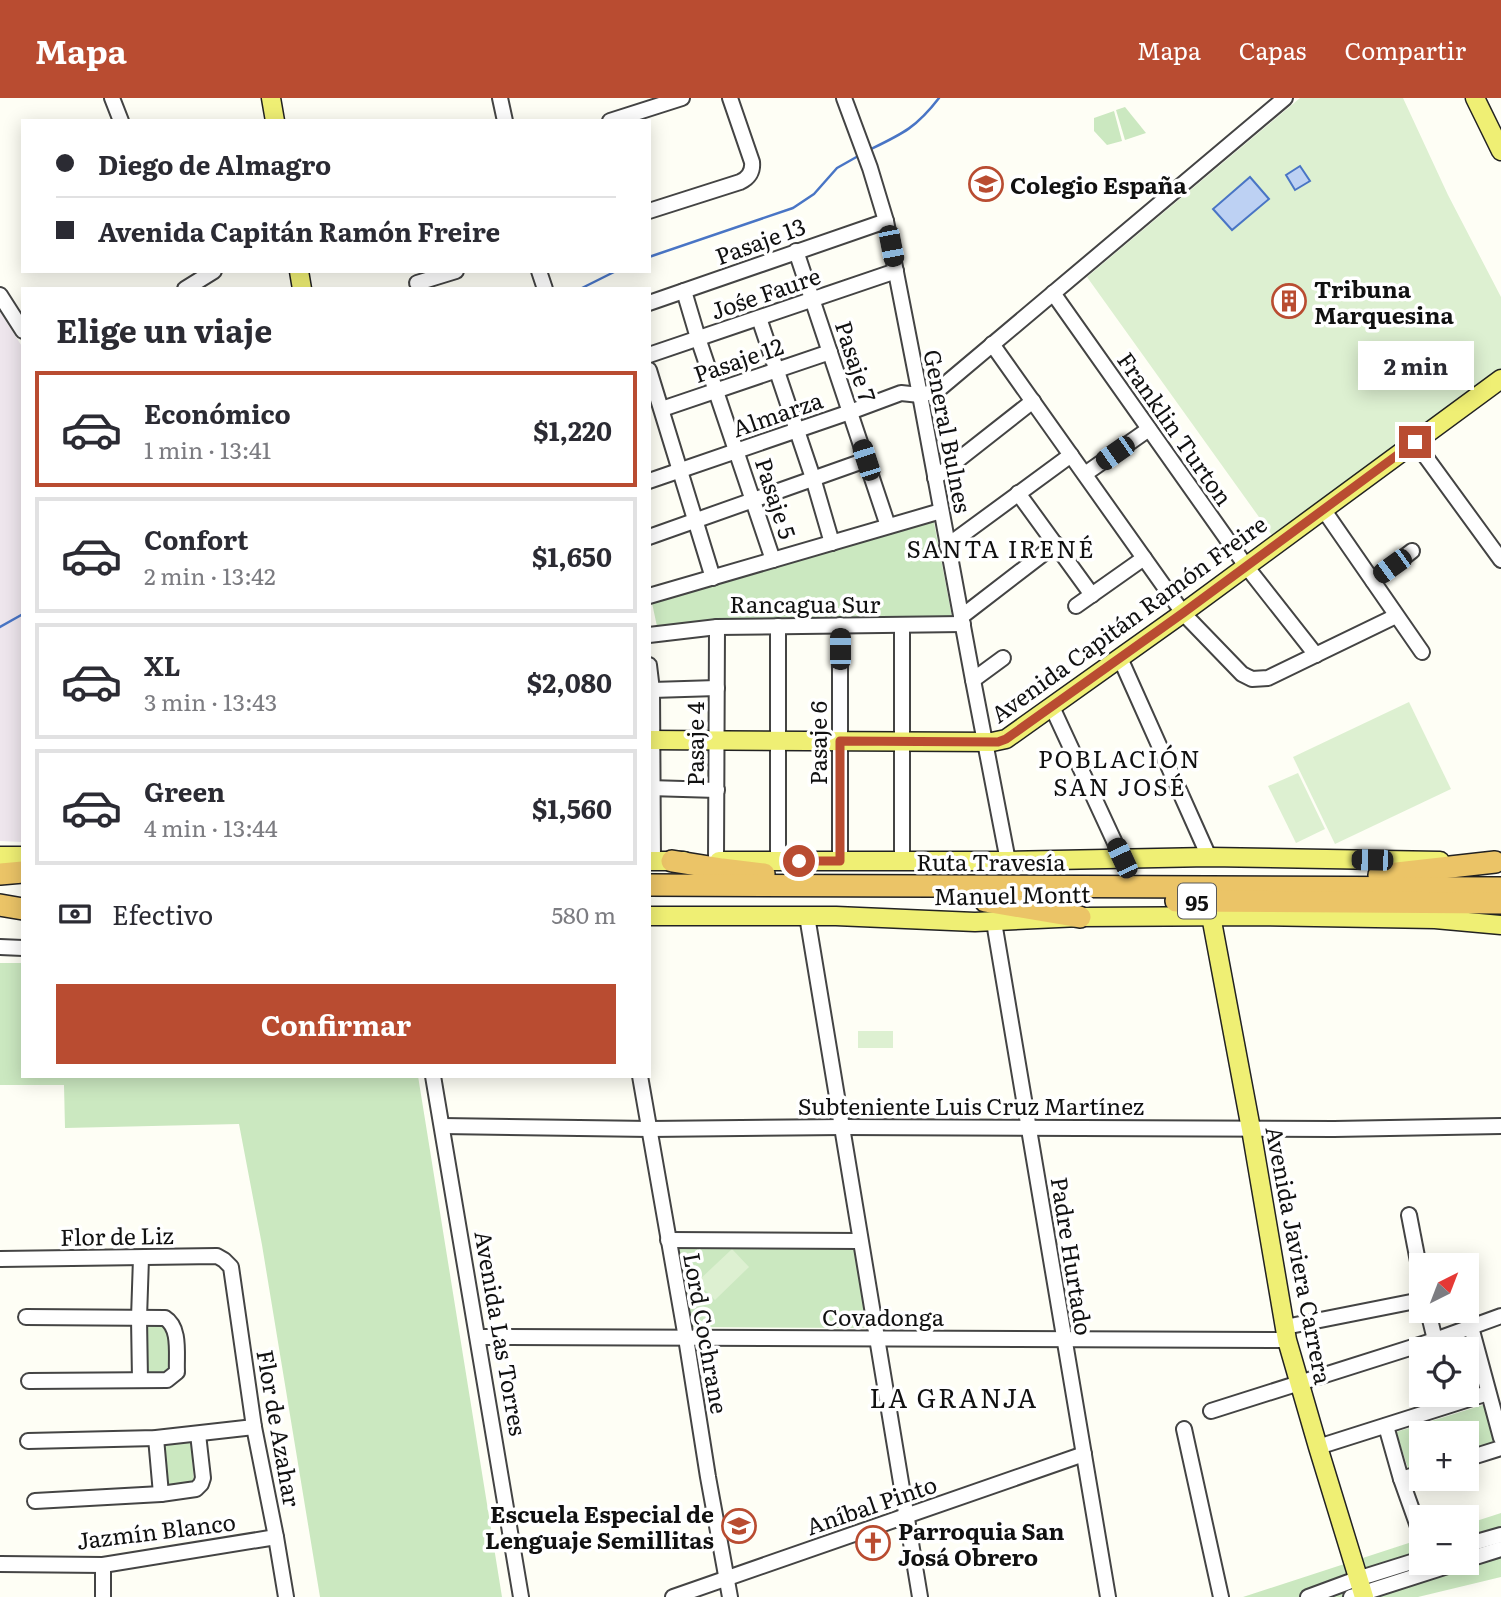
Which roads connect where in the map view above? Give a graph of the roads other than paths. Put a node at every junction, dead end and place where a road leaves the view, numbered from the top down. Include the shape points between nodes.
1 (271, 98) edge
2 (500, 98) edge
3 (682, 98) edge
4 (730, 98) edge
5 (844, 98) edge
6 (1285, 98) edge
7 (1475, 98) edge
8 (1488, 98) edge
9 (116, 99) edge
10 (121, 119) edge
11 (271, 119) edge
12 (505, 119) edge
13 (616, 119) edge
14 (1501, 124) edge
15 (1501, 151) edge
16 (651, 210) edge
17 (886, 221) junction
18 (796, 251) junction
19 (895, 271) junction
20 (210, 273) edge
21 (450, 273) edge
22 (193, 283) edge
23 (418, 283) dead end
24 (684, 291) junction
25 (1053, 293) junction
26 (0, 295) edge
27 (813, 300) junction
28 (651, 302) edge
29 (759, 318) junction
30 (21, 328) edge
31 (698, 338) junction
32 (992, 344) junction
33 (830, 352) junction
34 (651, 354) edge
35 (777, 369) junction
36 (651, 376) edge
37 (1501, 379) edge
38 (717, 390) junction
39 (920, 395) junction
40 (1033, 401) junction
41 (662, 409) junction
42 (850, 412) junction
43 (1149, 429) junction
44 (797, 430) junction
45 (1415, 442) junction
46 (737, 451) junction
47 (1071, 455) junction
48 (866, 460) junction
49 (680, 470) junction
50 (1085, 474) junction
51 (813, 478) junction
52 (935, 478) junction
53 (651, 480) edge
54 (1018, 492) junction
55 (754, 500) junction
56 (1322, 509) junction
57 (941, 511) junction
58 (695, 520) junction
59 (888, 526) junction
60 (651, 536) edge
61 (832, 543) junction
62 (1056, 544) junction
63 (947, 546) junction
64 (1412, 551) dead end
65 (1144, 558) junction
66 (773, 560) junction
67 (1501, 560) edge
68 (1246, 566) junction
69 (713, 578) junction
70 (1373, 581) junction
71 (651, 595) edge
72 (1092, 595) junction
73 (1076, 606) dead end
74 (1183, 613) junction
75 (1396, 616) junction
76 (962, 621) junction
77 (841, 625) junction
78 (902, 625) junction
79 (717, 626) junction
80 (778, 626) junction
81 (651, 635) edge
82 (1422, 652) dead end
83 (1316, 655) junction
84 (1003, 657) dead end
85 (1120, 658) junction
86 (651, 678) edge
87 (972, 680) junction
88 (717, 688) junction
89 (1052, 707) junction
90 (651, 740) edge
91 (717, 740) junction
92 (779, 741) junction
93 (840, 741) junction
94 (902, 741) junction
95 (986, 742) junction
96 (651, 788) edge
97 (717, 790) junction
98 (0, 856) edge
99 (21, 856) edge
100 (1209, 857) junction
101 (1122, 858) junction
102 (658, 861) edge
103 (716, 861) junction
104 (778, 861) junction
105 (840, 861) junction
106 (902, 861) junction
107 (1008, 861) junction
108 (1498, 862) edge
109 (21, 872) edge
110 (0, 874) edge
111 (0, 882) edge
112 (21, 882) edge
113 (651, 885) edge
114 (849, 886) junction
115 (1290, 887) junction
116 (1501, 888) edge
117 (0, 896) edge
118 (21, 896) edge
119 (651, 899) edge
120 (985, 901) junction
121 (1409, 902) junction
122 (1501, 903) edge
123 (0, 905) edge
124 (21, 909) edge
125 (651, 916) edge
126 (807, 916) junction
127 (1080, 916) junction
128 (1211, 916) junction
129 (1303, 917) junction
130 (995, 922) junction
131 (1501, 925) edge
132 (0, 947) edge
133 (21, 948) edge
134 (433, 1078) edge
135 (639, 1078) edge
136 (442, 1126) junction
137 (1501, 1126) edge
138 (843, 1127) junction
139 (1029, 1128) junction
140 (650, 1129) junction
141 (1251, 1129) junction
142 (1409, 1215) dead end
143 (668, 1240) junction
144 (860, 1241) junction
145 (1416, 1253) edge
146 (141, 1258) junction
147 (0, 1259) edge
148 (231, 1267) joint
149 (1409, 1303) edge
150 (1501, 1316) edge
151 (26, 1317) dead end
152 (139, 1318) junction
153 (1471, 1327) junction
154 (1286, 1333) junction
155 (478, 1337) junction
156 (1443, 1337) edge
157 (686, 1338) junction
158 (878, 1339) junction
159 (1064, 1339) junction
160 (1409, 1348) edge
161 (140, 1380) junction
162 (29, 1381) dead end
163 (1299, 1384) junction
164 (1488, 1393) junction
165 (1211, 1410) dead end
166 (1386, 1426) junction
167 (254, 1427) junction
168 (1184, 1429) dead end
169 (198, 1434) junction
170 (156, 1438) junction
171 (1501, 1438) edge
172 (28, 1441) dead end
173 (1318, 1447) junction
174 (1501, 1448) edge
175 (1084, 1454) junction
176 (1479, 1455) edge
177 (1409, 1477) edge
178 (1401, 1479) junction
179 (160, 1494) junction
180 (35, 1501) dead end
181 (1410, 1505) edge
182 (906, 1515) junction
183 (1501, 1535) edge
184 (276, 1537) junction
185 (1479, 1541) edge
186 (1501, 1549) edge
187 (1479, 1556) edge
188 (0, 1563) edge
189 (103, 1564) junction
190 (1409, 1565) edge
191 (1416, 1575) edge
192 (727, 1578) junction
193 (1359, 1592) edge
194 (1321, 1594) edge
195 (103, 1597) edge
196 (286, 1597) edge
197 (521, 1597) edge
198 (673, 1597) edge
199 (730, 1597) edge
200 (920, 1597) edge
201 (1108, 1597) edge
202 (1221, 1597) edge
203 (1308, 1597) edge

1 - 11 main road
2 - 12 street
3 - 13 street
4 - 16 street via 752,162 749,176
5 - 17 street, General Bulnes
6 - 25 street
7 - 15 main road
8 - 14 main road
9 - 10 street
17 - 18 street, Pasaje 13
17 - 19 street, General Bulnes
18 - 24 street, Pasaje 13
18 - 27 street, Pasaje 7
19 - 27 street, Jośe Faure
19 - 39 street, General Bulnes
20 - 22 street
21 - 23 street
24 - 28 street, Pasaje 13
24 - 31 street, Pasaje 5
25 - 32 street
25 - 43 street, Franklin Turton
26 - 30 street
27 - 29 street, Jośe Faure
27 - 33 street, Pasaje 7
29 - 31 street, Jośe Faure
29 - 35 street
31 - 34 street, Jośe Faure
31 - 38 street, Pasaje 5
32 - 39 street via 937,391
32 - 40 street
33 - 35 street, Pasaje 12
33 - 42 street, Pasaje 7
35 - 38 street, Pasaje 12
35 - 44 street
36 - 41 street
37 - 45 main road, Avenida Capitán Ramón Freire
38 - 41 street, Pasaje 12
38 - 46 street, Pasaje 5
39 - 42 street, Almarza via 901,393
39 - 52 street, General Bulnes
40 - 47 street
40 - 52 street
41 - 49 street
42 - 44 street, Almarza
42 - 48 street, Pasaje 7
43 - 50 street
43 - 68 street, Franklin Turton
44 - 46 street, Almarza
44 - 51 street
45 - 56 main road, Avenida Capitán Ramón Freire
45 - 67 street
46 - 49 street, Almarza
46 - 55 street, Pasaje 5
47 - 50 street
47 - 54 street
48 - 51 street
48 - 59 street, Pasaje 7
49 - 53 street, Almarza
49 - 58 street
50 - 65 street
51 - 55 street
51 - 61 street
52 - 57 street, General Bulnes
54 - 62 street
54 - 63 street
55 - 58 street
55 - 66 street, Pasaje 5
56 - 68 main road, Avenida Capitán Ramón Freire
56 - 70 street
57 - 59 street, Rancagua Sur
57 - 63 street, General Bulnes
58 - 60 street
58 - 69 street
59 - 61 street, Rancagua Sur
61 - 66 street, Rancagua Sur
62 - 72 street
62 - 76 street
63 - 76 street, General Bulnes
64 - 70 street
65 - 72 street
65 - 74 street
66 - 69 street, Rancagua Sur
68 - 74 main road, Avenida Capitán Ramón Freire
68 - 83 street, Franklin Turton
69 - 71 street, Rancagua Sur
70 - 75 street
72 - 73 street
74 - 83 street via 1235,669 1252,679 1273,676
74 - 85 main road, Avenida Capitán Ramón Freire
75 - 82 street
75 - 83 street
76 - 78 street, Rancagua Sur
76 - 87 street, General Bulnes
77 - 78 street, Rancagua Sur
77 - 80 street, Rancagua Sur
77 - 93 street, Pasaje 6
78 - 94 street
79 - 80 street, Rancagua Sur
79 - 81 street, Rancagua Sur
79 - 88 street, Pasaje 4
80 - 92 street
84 - 87 street
85 - 89 main road, Avenida Capitán Ramón Freire
85 - 100 street
86 - 88 street
87 - 95 street, General Bulnes
88 - 91 street, Pasaje 4
89 - 95 main road, Avenida Capitán Ramón Freire via 1006,739
89 - 101 street
90 - 91 main road, Avenida Capitán Ramón Freire
90 - 96 street
91 - 92 main road, Avenida Capitán Ramón Freire
91 - 97 street, Pasaje 4
92 - 93 main road, Avenida Capitán Ramón Freire
92 - 104 street
93 - 94 main road, Avenida Capitán Ramón Freire
93 - 105 street, Pasaje 6
94 - 95 main road, Avenida Capitán Ramón Freire
94 - 106 street
95 - 107 street, General Bulnes
96 - 97 street
96 - 102 street
97 - 103 street, Pasaje 4
98 - 99 main road
100 - 101 main road
100 - 108 main road
101 - 107 main road
102 - 103 main road
102 - 114 highway
103 - 104 main road
104 - 105 main road
105 - 106 main road
106 - 107 main road
108 - 115 highway
109 - 110 highway
111 - 112 highway
113 - 114 highway, Ruta Travesía / 95
114 - 115 highway, Ruta Travesía / 95
115 - 116 highway, Ruta Travesía / 95
117 - 118 highway
119 - 120 highway, Ruta Travesía / 95
120 - 121 highway, Ruta Travesía / 95
120 - 127 highway
121 - 122 highway, Ruta Travesía / 95
121 - 129 highway
123 - 124 highway
125 - 126 main road, Manuel Montt
126 - 130 main road, Manuel Montt
126 - 138 street
127 - 128 main road, Manuel Montt
127 - 130 main road, Manuel Montt
128 - 129 main road, Manuel Montt
128 - 141 main road, Avenida Javiera Carrera
129 - 131 main road, Manuel Montt
130 - 139 street, Padre Hurtado
132 - 133 street
134 - 136 street, Avenida Las Torres
135 - 140 street, Lord Cochrane
136 - 140 street, Subteniente Luis Cruz Martínez
136 - 155 street, Avenida Las Torres
137 - 141 street, Subteniente Luis Cruz Martínez
138 - 139 street, Subteniente Luis Cruz Martínez
138 - 140 street, Subteniente Luis Cruz Martínez
138 - 144 street
139 - 141 street, Subteniente Luis Cruz Martínez
139 - 159 street, Padre Hurtado
140 - 143 street, Lord Cochrane
141 - 154 main road, Avenida Javiera Carrera
142 - 145 street
143 - 144 street
143 - 157 street, Lord Cochrane
144 - 158 street
146 - 147 street, Flor de Liz
146 - 148 street, Flor de Liz via 217,1256
146 - 152 street
148 - 167 street, Flor de Azahar
149 - 154 street, Covadonga
150 - 153 street
151 - 152 street
152 - 161 street
152 - 161 street via 165,1318 175,1328 177,1372 167,1380
153 - 156 street
153 - 164 street
154 - 159 street, Covadonga
154 - 163 main road, Avenida Javiera Carrera
155 - 157 street, Covadonga
155 - 197 street, Avenida Las Torres
157 - 158 street, Covadonga
157 - 192 street, Lord Cochrane
158 - 159 street, Covadonga
158 - 182 street
159 - 175 street, Padre Hurtado
160 - 163 street
161 - 162 street
163 - 165 street
163 - 173 main road, Avenida Javiera Carrera
164 - 166 street
164 - 171 street
166 - 173 street
166 - 178 street
167 - 169 street
167 - 184 street, Flor de Azahar
168 - 202 street
169 - 170 street
169 - 179 street via 201,1484 196,1489
170 - 172 street
170 - 179 street
173 - 193 main road, Avenida Javiera Carrera
174 - 176 street
175 - 182 street, Aníbal Pinto
175 - 201 street, Padre Hurtado
177 - 178 street
178 - 181 street
179 - 180 street
182 - 192 street, Aníbal Pinto
182 - 200 street
183 - 185 street
184 - 189 street, Jazmín Blanco
184 - 196 street, Flor de Azahar
186 - 187 street
188 - 189 street, Jazmín Blanco
189 - 195 street
190 - 193 street
191 - 193 street
192 - 198 street, Aníbal Pinto
192 - 199 street, Lord Cochrane
193 - 194 street
194 - 203 street

